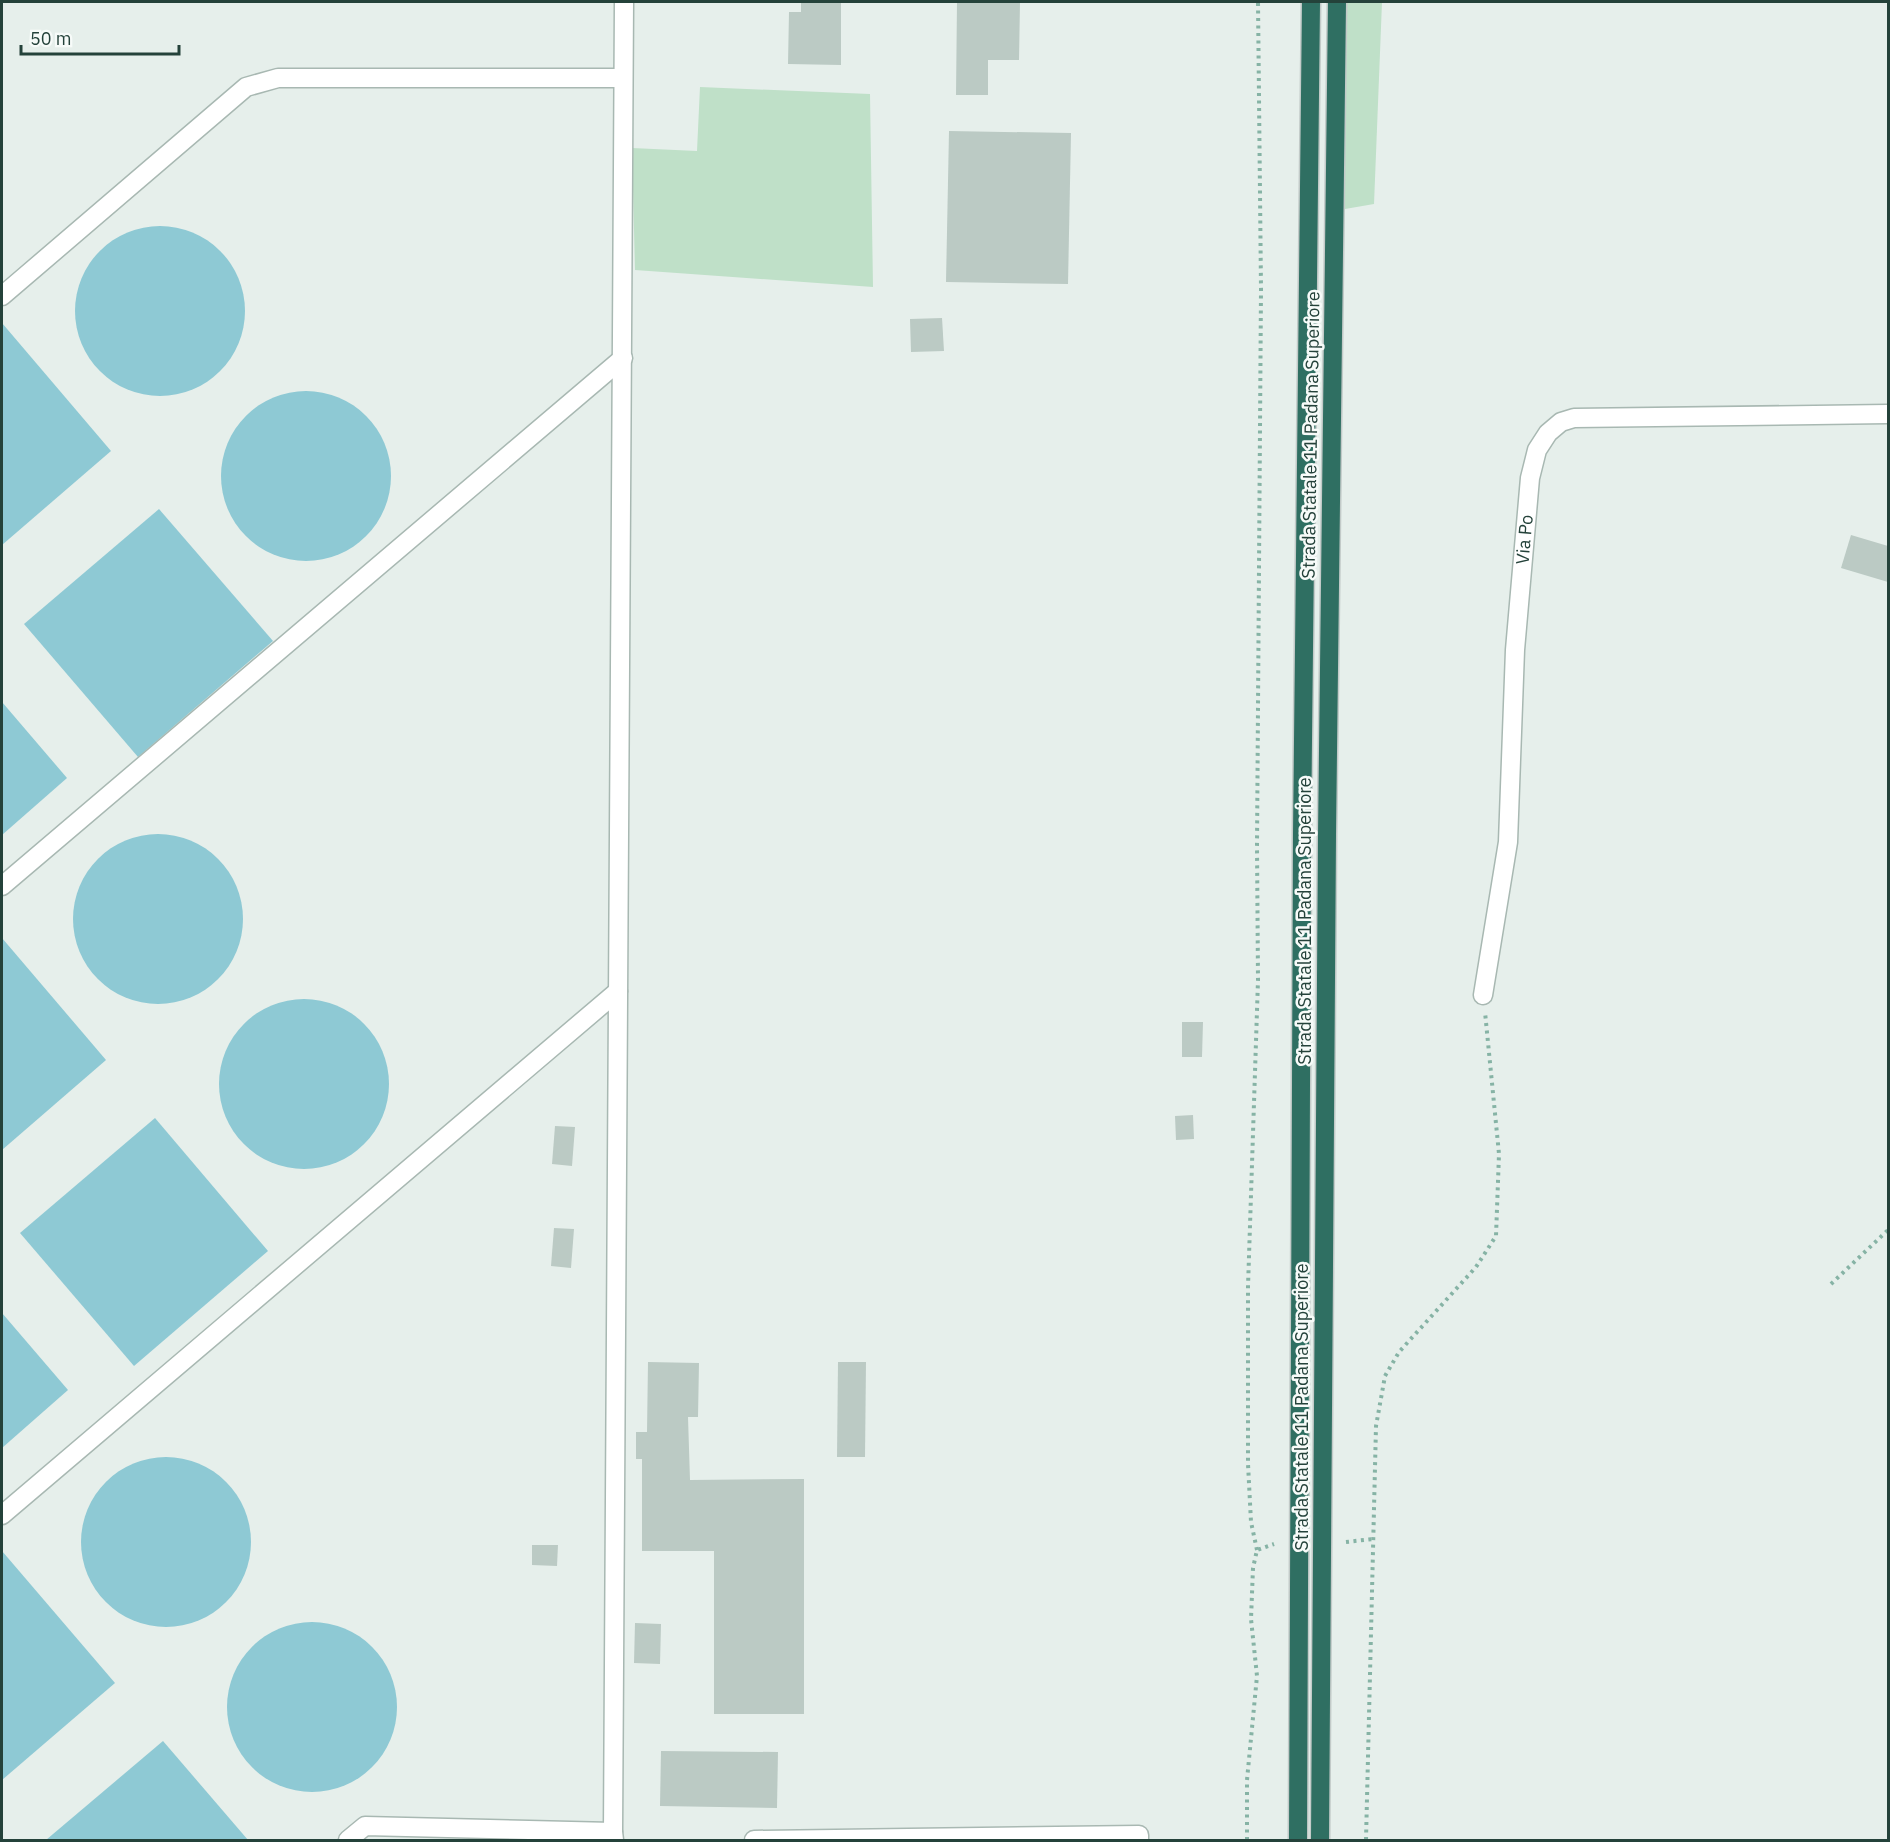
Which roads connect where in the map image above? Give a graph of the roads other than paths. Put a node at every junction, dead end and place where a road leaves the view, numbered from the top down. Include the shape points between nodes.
1 (624, 2) edge
2 (1311, 2) edge
3 (1337, 2) edge
4 (623, 78) junction
5 (2, 296) edge
6 (623, 358) junction
7 (1888, 414) edge
8 (2, 886) edge
9 (618, 991) junction
10 (1483, 995) road end
11 (2, 1515) edge
12 (613, 1836) edge
13 (348, 1840) edge
14 (754, 1840) edge
15 (1139, 1840) edge
16 (1298, 1840) edge
17 (1320, 1840) edge

1 - 4 street
2 - 16 highway, Strada Statale 11 Padana Superiore via 1302,834
3 - 17 highway, Strada Statale 11 Padana Superiore
4 - 5 street via 278,78 246,87
4 - 6 street
6 - 8 street
6 - 9 street
7 - 10 street, Via Po via 1574,418 1561,422 1548,433 1537,450 1530,478 1515,650 1508,842
9 - 11 street
9 - 12 street
12 - 13 street via 365,1826
14 - 15 street via 1139,1835

